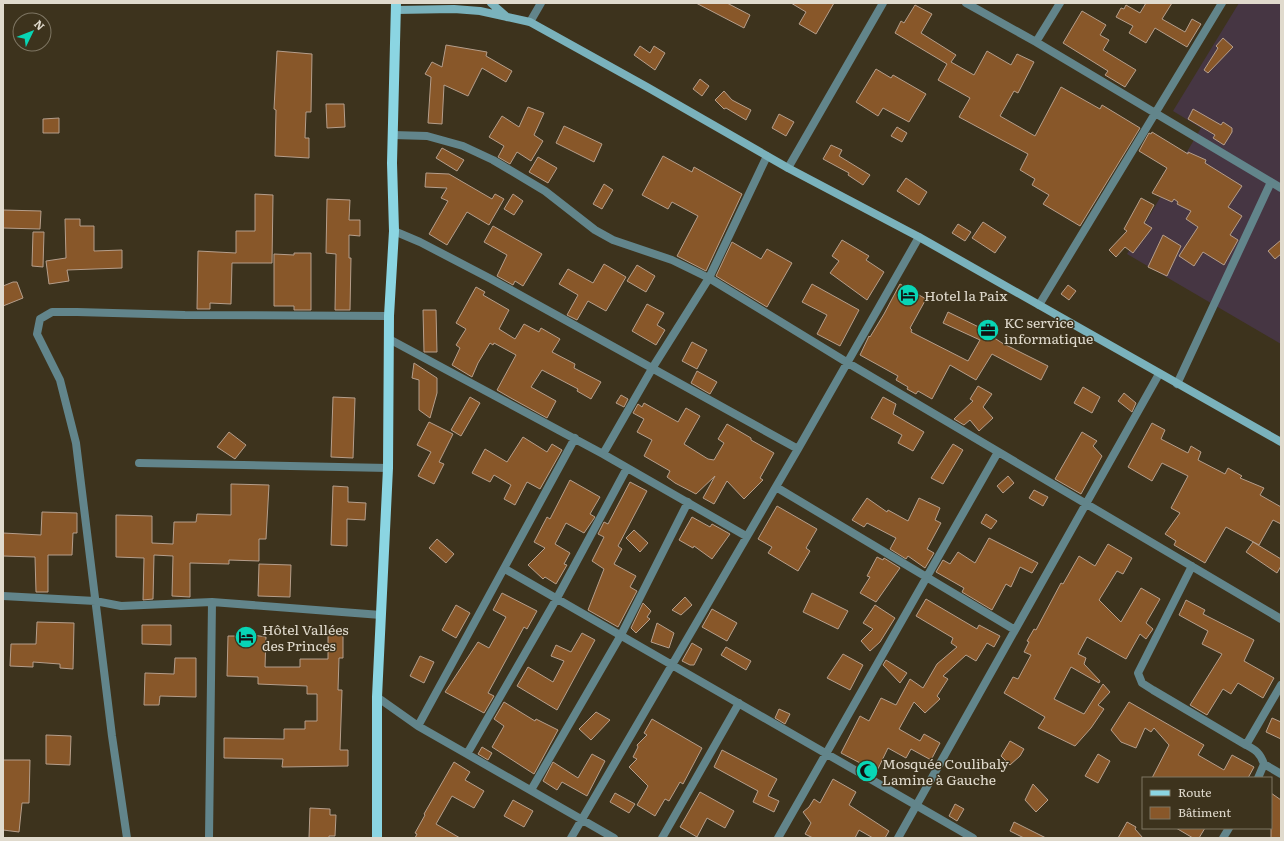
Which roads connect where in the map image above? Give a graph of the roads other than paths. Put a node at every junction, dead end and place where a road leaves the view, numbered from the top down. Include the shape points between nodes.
1 (491, 3) edge
2 (541, 3) edge
3 (883, 3) edge
4 (966, 3) edge
5 (1060, 3) edge
6 (1222, 3) edge
7 (396, 6) edge
8 (507, 18) junction
9 (530, 22) junction
10 (1036, 42) junction
11 (1155, 113) junction
12 (393, 134) junction
13 (767, 156) junction
14 (788, 168) junction
15 (1271, 182) junction
16 (1281, 188) edge
17 (394, 231) junction
18 (919, 237) junction
19 (709, 278) junction
20 (1039, 305) junction
21 (389, 316) junction
22 (389, 339) junction
23 (848, 364) junction
24 (653, 367) junction
25 (1159, 374) junction
26 (1177, 384) junction
27 (575, 438) junction
28 (1281, 442) edge
29 (798, 449) junction
30 (998, 452) junction
31 (603, 454) junction
32 (139, 463) dead end
33 (388, 468) junction
34 (628, 468) junction
35 (776, 487) junction
36 (688, 502) junction
37 (1086, 504) junction
38 (746, 536) junction
39 (1192, 566) junction
40 (505, 569) junction
41 (927, 577) junction
42 (3, 596) edge
43 (557, 598) junction
44 (95, 601) junction
45 (212, 602) junction
46 (380, 615) junction
47 (1281, 619) edge
48 (1015, 630) junction
49 (621, 635) junction
50 (672, 665) junction
51 (1281, 685) edge
52 (377, 697) junction
53 (739, 703) junction
54 (418, 726) junction
55 (1246, 745) junction
56 (467, 754) junction
57 (826, 754) junction
58 (1264, 764) junction
59 (1281, 774) edge
60 (1258, 777) edge
61 (531, 790) junction
62 (916, 806) junction
63 (582, 819) junction
64 (1228, 829) edge
65 (127, 838) edge
66 (209, 838) edge
67 (377, 838) edge
68 (571, 838) edge
69 (614, 838) edge
70 (662, 838) edge
71 (778, 838) edge
72 (898, 838) edge
73 (973, 838) edge
74 (1223, 838) edge

1 - 8 street
2 - 9 street
3 - 14 street
4 - 10 street
5 - 10 street
6 - 11 street
7 - 8 street via 480,11
7 - 12 main road
8 - 9 street
9 - 13 street
10 - 11 street
11 - 15 street
11 - 20 street
12 - 17 main road
12 - 19 street via 427,136 464,146 545,191 578,218 613,240 672,260
13 - 14 street
13 - 19 street
14 - 18 street
15 - 16 street
15 - 26 street
17 - 21 main road
17 - 24 street via 420,242
18 - 20 street
18 - 23 street
19 - 23 street
19 - 24 street
20 - 25 street
21 - 22 main road
21 - 44 street via 52,312 40,319 37,334 60,380 76,444
22 - 27 street
22 - 33 main road
23 - 29 street
23 - 30 street
24 - 29 street
24 - 31 street
25 - 26 street
25 - 37 street
26 - 28 street
27 - 31 street
27 - 40 street
29 - 35 street
30 - 37 street
30 - 41 street
31 - 34 street
32 - 33 street
33 - 46 main road
34 - 36 street
34 - 43 street
35 - 38 street
35 - 41 street
36 - 38 street
36 - 49 street
37 - 39 street
37 - 48 street
38 - 50 street
39 - 47 street
39 - 55 street via 1138,673 1142,683
40 - 43 street
40 - 54 street
41 - 48 street
41 - 57 street
42 - 44 street
43 - 49 street
43 - 56 street
44 - 45 street via 121,606
44 - 65 street
45 - 46 street
45 - 66 street
46 - 52 main road
48 - 62 street
49 - 50 street
49 - 61 street
50 - 53 street
50 - 63 street
51 - 55 street
52 - 54 street
52 - 67 main road
53 - 57 street
53 - 70 street
54 - 56 street
55 - 58 street via 1258,751
56 - 61 street
57 - 62 street
57 - 71 street
58 - 59 street
58 - 60 street
61 - 63 street
62 - 72 street
62 - 73 street
63 - 68 street
63 - 69 street
64 - 74 street

